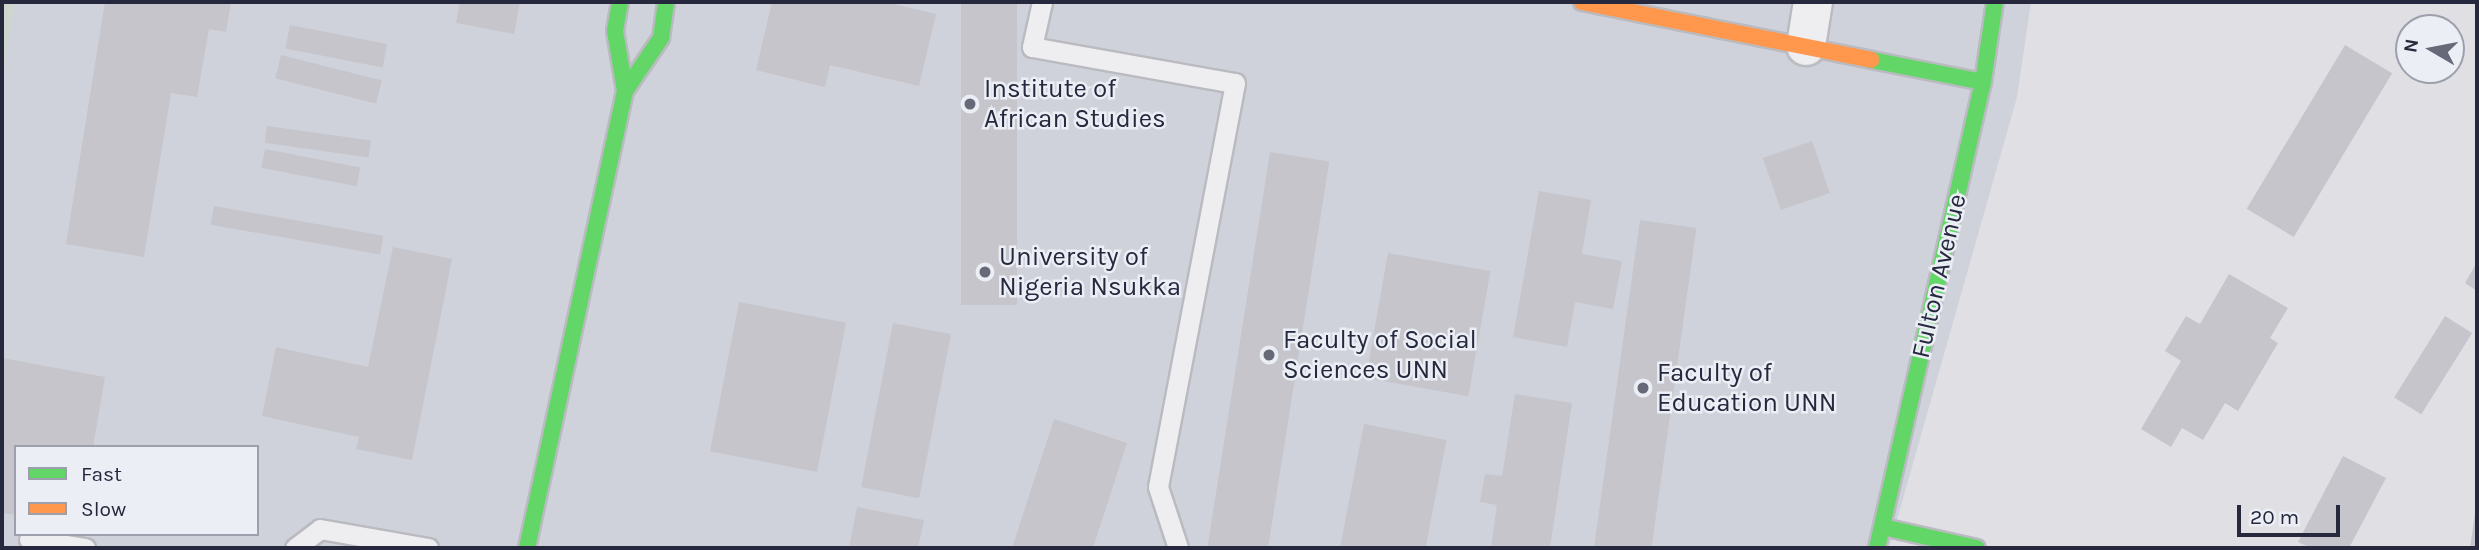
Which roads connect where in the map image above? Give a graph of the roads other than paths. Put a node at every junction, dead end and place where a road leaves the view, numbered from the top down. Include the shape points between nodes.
1 (620, 2) edge
2 (666, 2) edge
3 (1042, 2) edge
4 (1582, 2) edge
5 (1813, 2) edge
6 (1995, 2) edge
7 (1806, 46) junction
8 (1983, 82) junction
9 (625, 92) junction
10 (1883, 527) junction
11 (29, 539) dead end
12 (85, 548) edge
13 (295, 548) edge
14 (428, 548) edge
15 (527, 548) edge
16 (1178, 548) edge
17 (1877, 548) edge
18 (1977, 548) edge

1 - 9 street via 615,32
2 - 9 street via 661,38
3 - 16 lane via 1032,47 1235,83 1158,487
4 - 7 street
5 - 7 street
6 - 8 street, Fulton Avenue
7 - 8 street
8 - 10 street, Fulton Avenue
9 - 15 street
10 - 17 street, Fulton Avenue
10 - 18 street
11 - 12 lane
13 - 14 lane via 320,529

